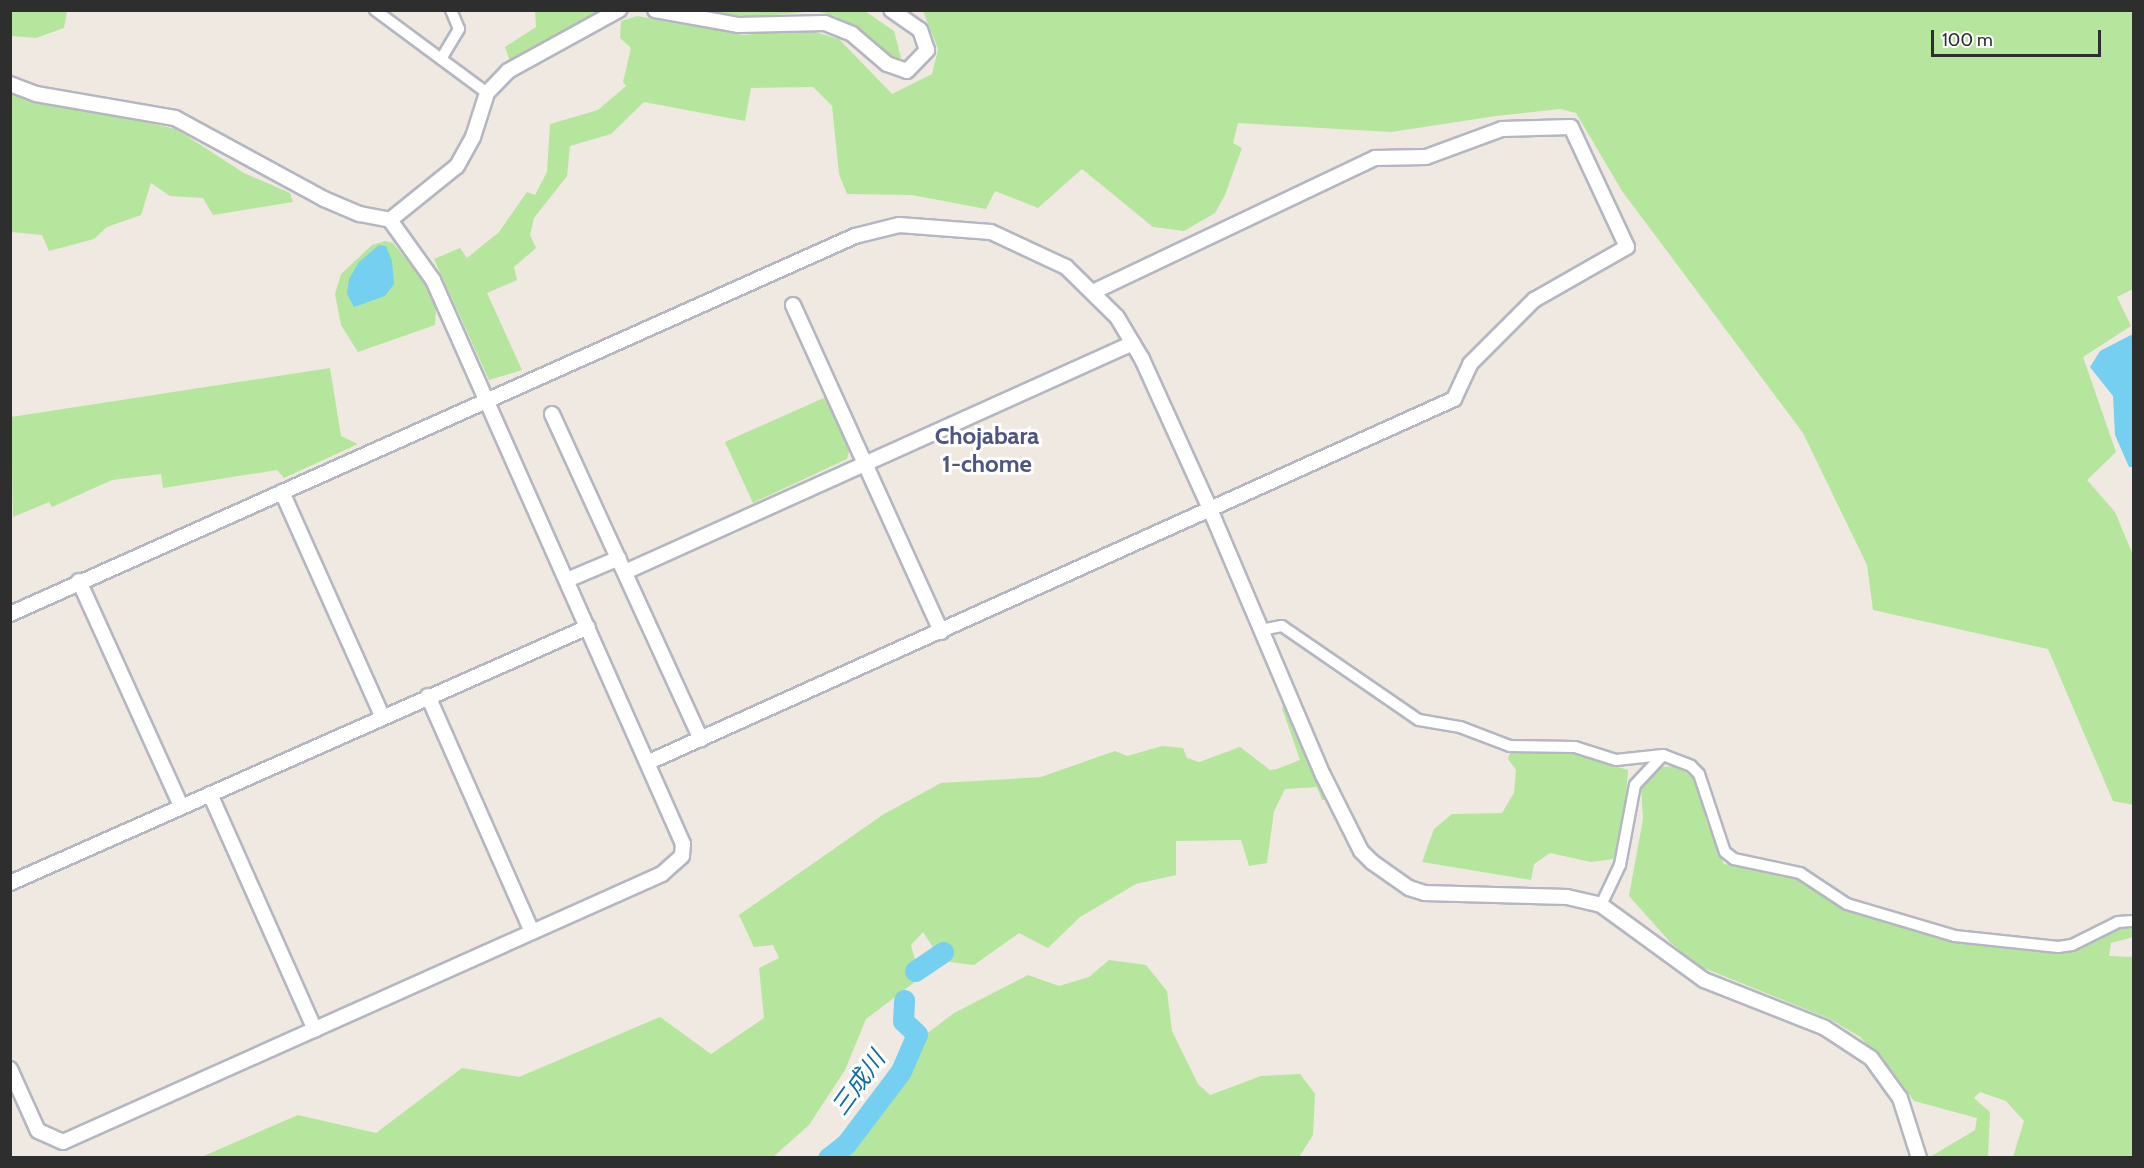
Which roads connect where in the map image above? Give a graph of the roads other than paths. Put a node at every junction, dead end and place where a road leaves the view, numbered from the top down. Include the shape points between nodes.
1 (375, 10) edge
2 (451, 10) edge
3 (619, 10) edge
4 (655, 10) edge
5 (891, 10) edge
6 (441, 59) junction
7 (10, 84) edge
8 (487, 93) junction
9 (390, 219) junction
10 (1093, 292) junction
11 (793, 305) dead end
12 (1132, 343) junction
13 (488, 404) junction
14 (552, 414) dead end
15 (863, 462) junction
16 (282, 492) junction
17 (1209, 507) junction
18 (619, 558) junction
19 (625, 572) junction
20 (567, 580) junction
21 (79, 581) junction
22 (10, 614) edge
23 (588, 627) junction
24 (1261, 630) junction
25 (941, 632) junction
26 (428, 696) junction
27 (382, 716) junction
28 (701, 740) junction
29 (1663, 755) junction
30 (649, 762) junction
31 (210, 794) junction
32 (181, 806) junction
33 (10, 883) edge
34 (1601, 905) junction
35 (2133, 921) edge
36 (531, 930) junction
37 (315, 1030) junction
38 (10, 1069) edge
39 (1919, 1158) edge

1 - 6 street
2 - 6 street via 459,29
3 - 8 street via 527,59
4 - 5 street via 738,25 825,23 852,34 887,64 907,71 927,50 920,30
6 - 8 street
7 - 9 street via 36,94 175,118 324,199 360,214
8 - 9 street via 473,137 457,166
9 - 13 street via 433,280
10 - 12 street via 1117,317
10 - 13 street via 1066,267 991,232 899,225 855,236
10 - 17 street via 1376,158 1426,157 1502,129 1571,128 1627,247 1534,300 1470,364 1454,399
11 - 15 street
12 - 15 street
12 - 17 street
13 - 16 street
13 - 20 street
14 - 18 street
15 - 19 street
15 - 25 street
16 - 21 street
16 - 27 street
17 - 24 street
17 - 25 street
18 - 19 street
18 - 20 street
19 - 28 street
20 - 23 street
21 - 22 street
21 - 32 street
23 - 26 street
23 - 30 street
24 - 29 street via 1282,626 1419,720 1460,727 1510,746 1575,747 1616,760
24 - 34 street via 1323,775 1361,851 1372,862 1424,893 1567,897
25 - 28 street
26 - 27 street
26 - 36 street
27 - 31 street
28 - 30 street
29 - 34 street via 1635,785 1620,865
29 - 35 street via 1699,774 1725,852 1734,859 1800,873 1847,904 1955,936 2058,947 2072,945 2118,922
30 - 36 street via 683,844 682,856 662,874
31 - 32 street
31 - 37 street
32 - 33 street
34 - 39 street via 1704,980 1825,1028 1871,1058 1900,1098
36 - 37 street
37 - 38 street via 63,1142 38,1131

